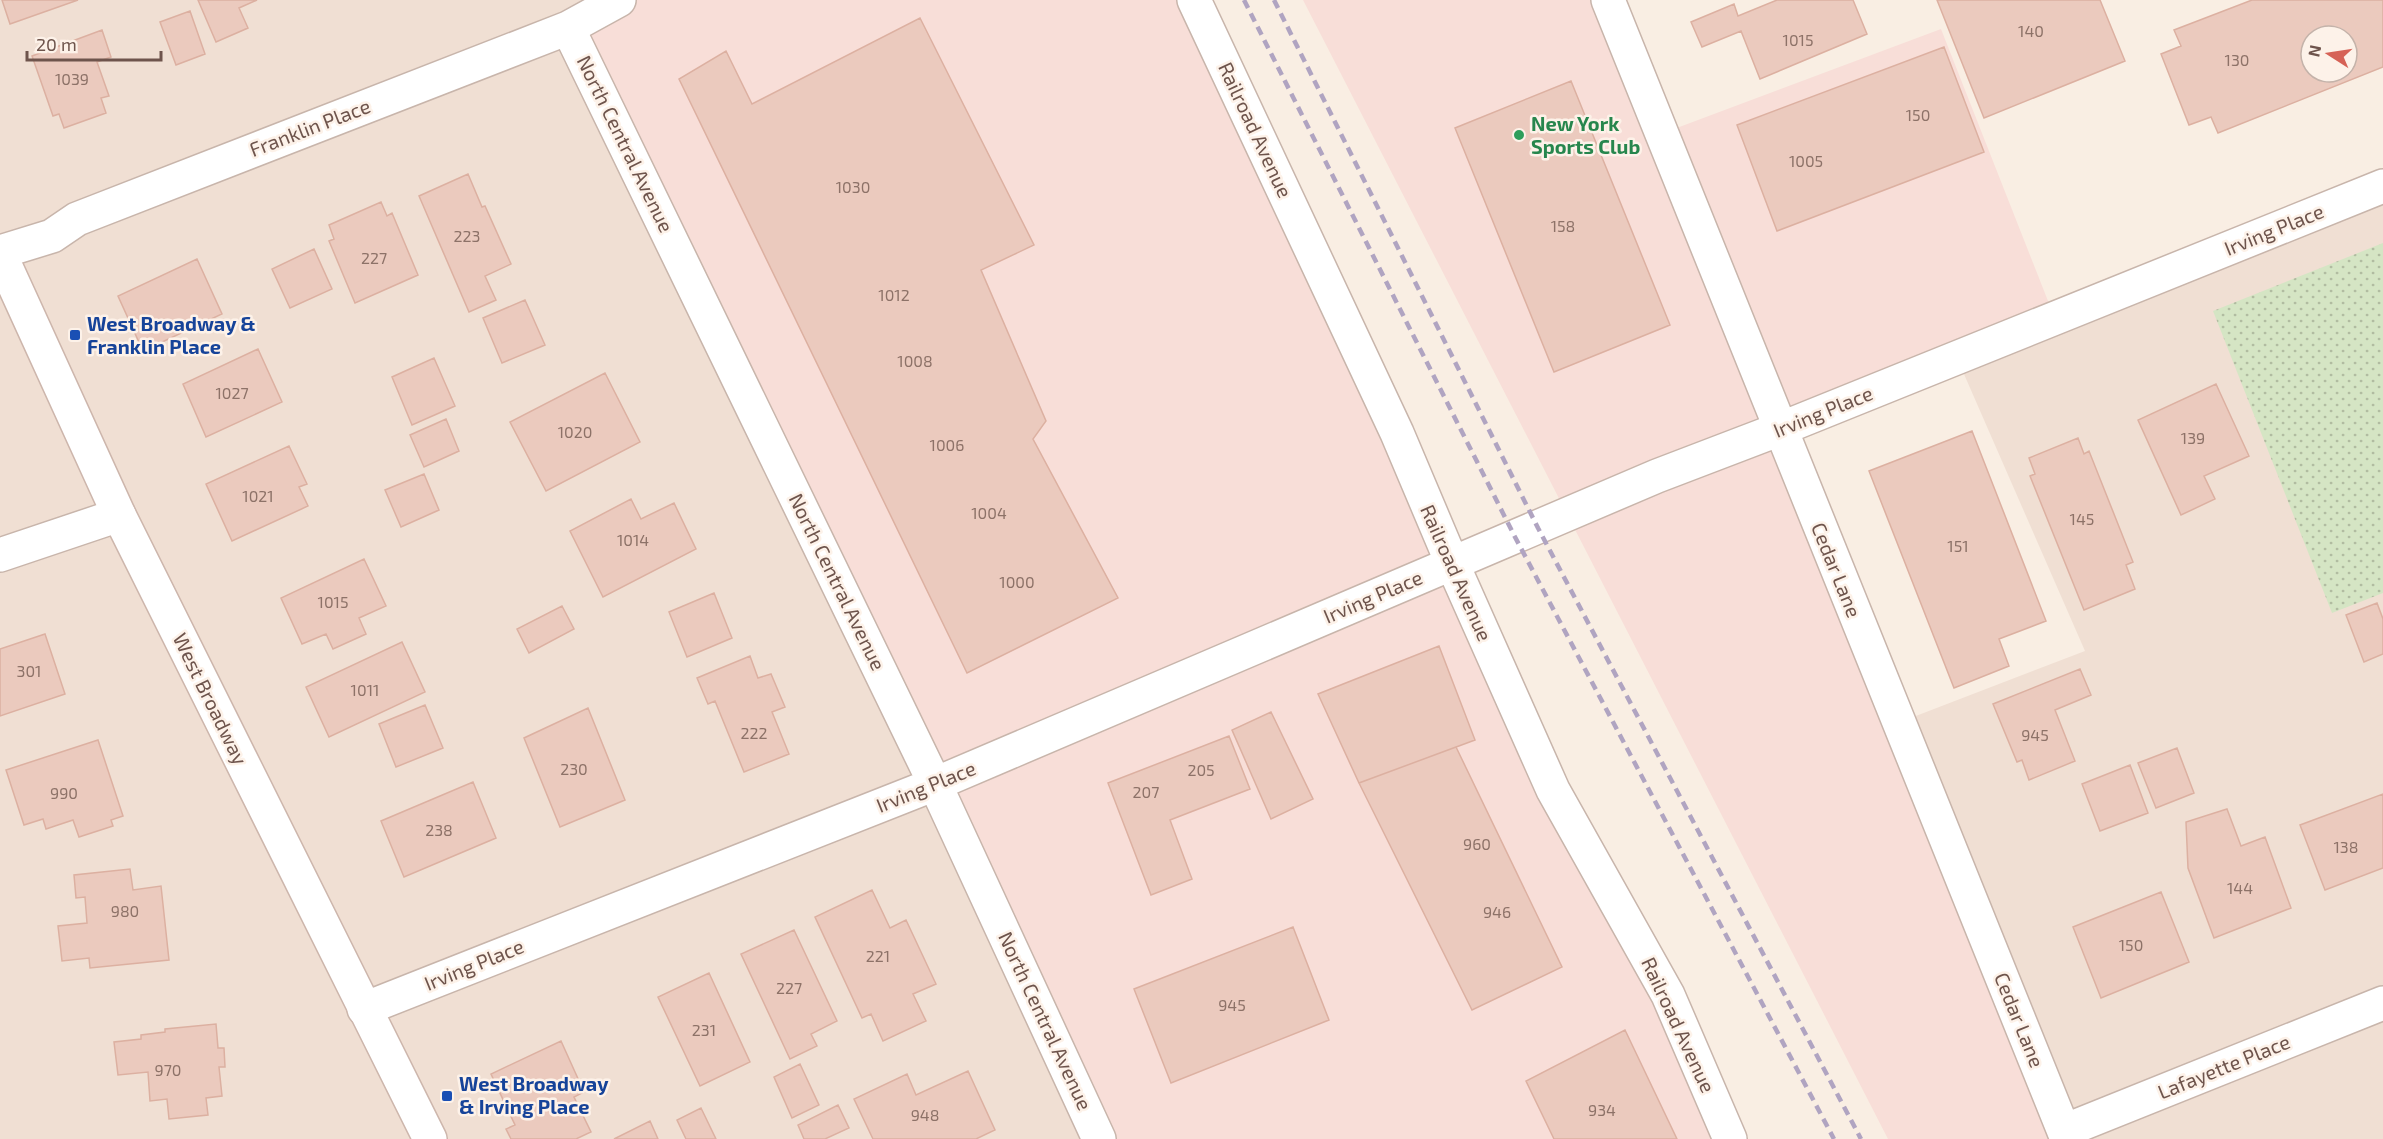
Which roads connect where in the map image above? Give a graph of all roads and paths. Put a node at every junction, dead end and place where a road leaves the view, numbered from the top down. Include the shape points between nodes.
1 (620, 0) edge
2 (1194, 0) edge
3 (1608, 0) edge
4 (568, 27) junction
5 (2383, 186) edge
6 (0, 253) edge
7 (1780, 429) junction
8 (119, 515) junction
9 (0, 555) edge
10 (1452, 564) junction
11 (935, 784) junction
12 (2383, 1003) edge
13 (364, 1009) junction
14 (2066, 1135) edge
15 (430, 1139) edge
16 (1099, 1139) edge
17 (1730, 1139) edge

1 - 4 street, Franklin Place
2 - 10 street, Railroad Avenue via 1396,433
3 - 7 street, Cedar Lane
4 - 6 street, Franklin Place via 77,219 52,237
4 - 11 street, North Central Avenue
5 - 7 street, Irving Place
6 - 8 street, West Broadway
7 - 10 street, Irving Place
7 - 14 street, Cedar Lane
8 - 9 street
8 - 13 street, West Broadway
10 - 11 street, Irving Place
10 - 17 street, Railroad Avenue via 1553,790 1668,995
11 - 13 street, Irving Place
11 - 16 street, North Central Avenue
12 - 14 street, Lafayette Place
13 - 15 street, West Broadway

